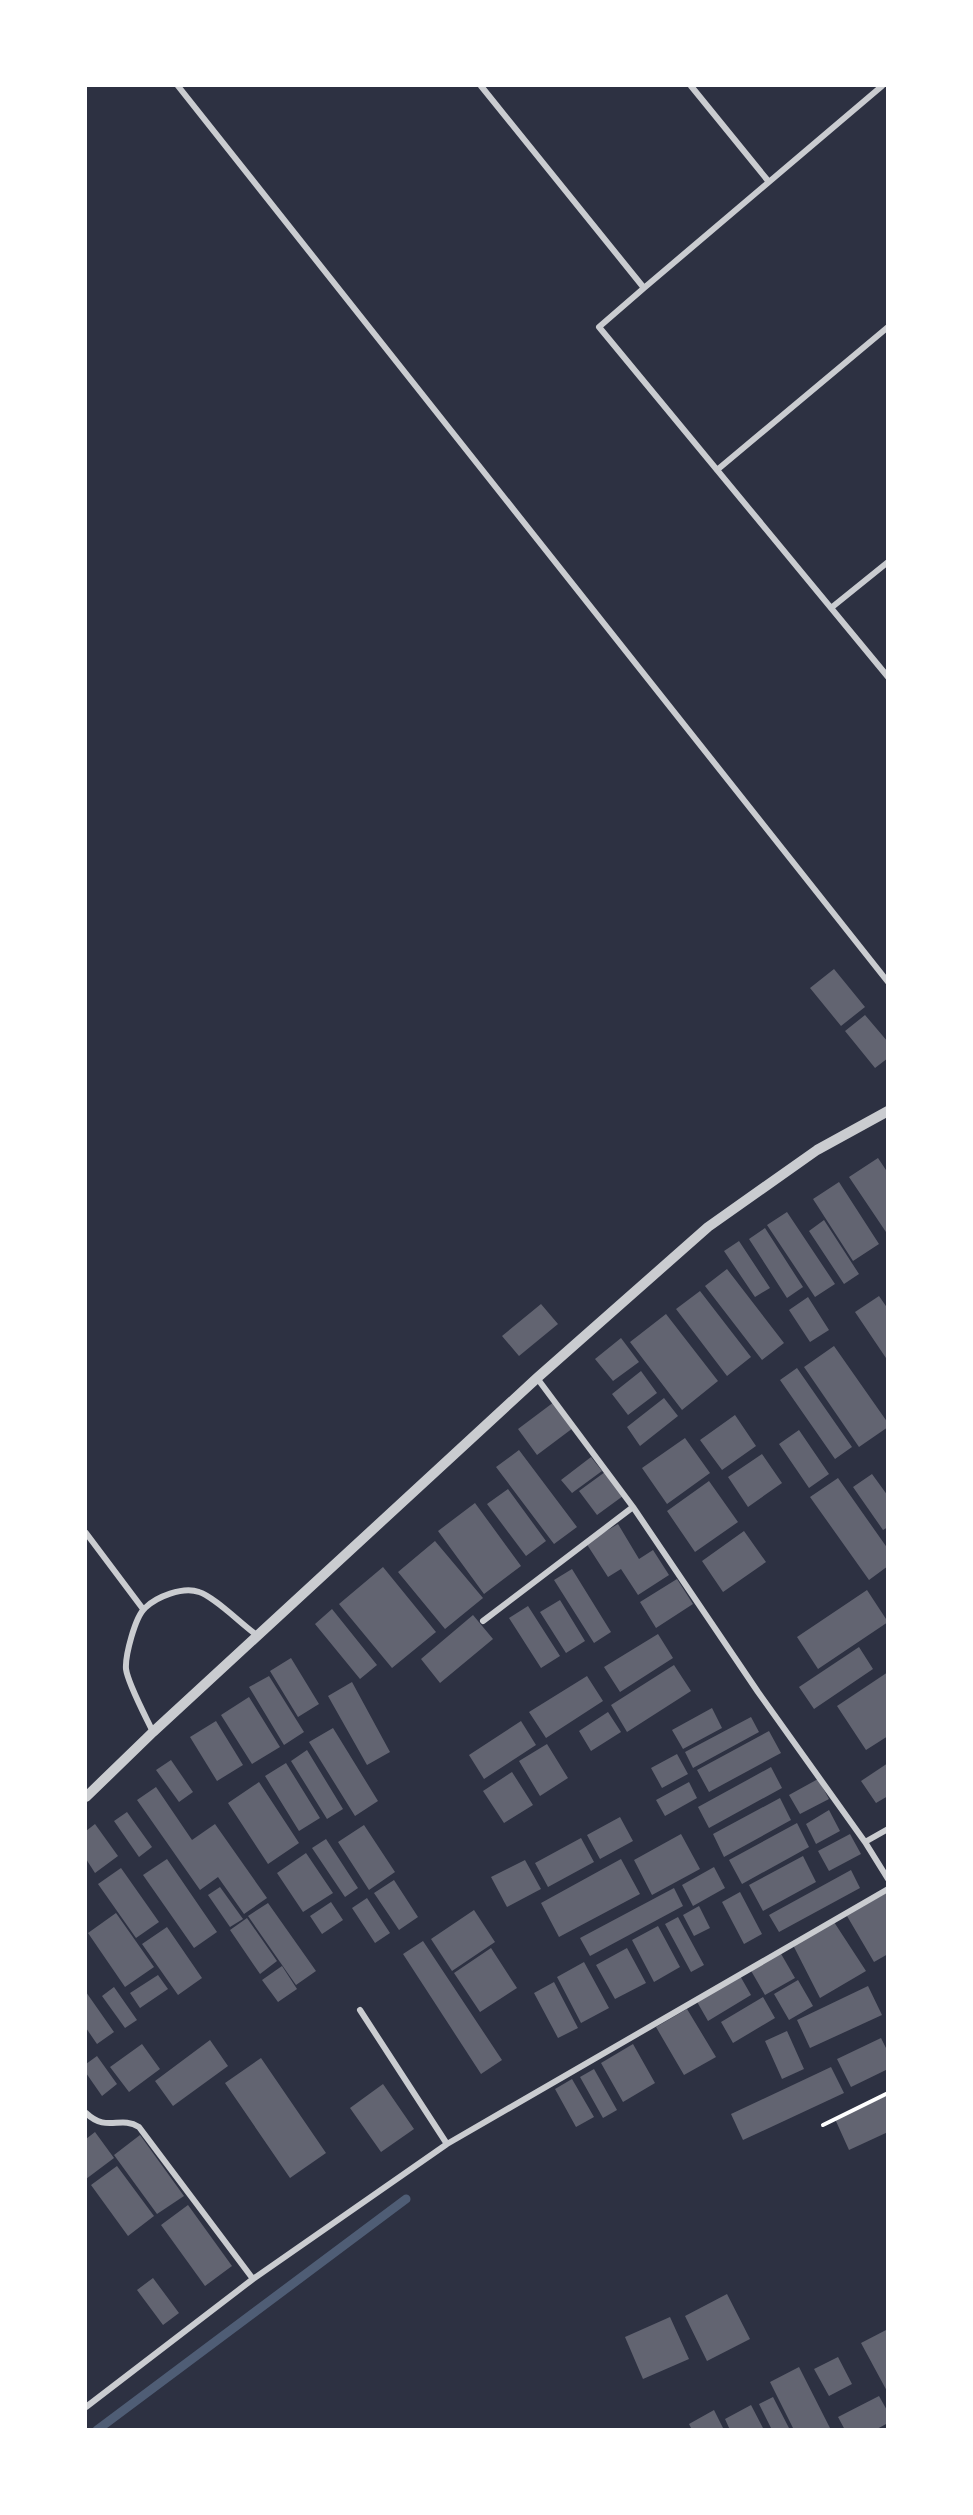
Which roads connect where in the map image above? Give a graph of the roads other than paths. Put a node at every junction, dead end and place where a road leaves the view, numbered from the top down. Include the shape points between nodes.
1 (178, 86) edge
2 (481, 86) edge
3 (691, 86) edge
4 (882, 86) edge
5 (769, 182) junction
6 (644, 288) junction
7 (888, 327) edge
8 (717, 470) junction
9 (888, 562) edge
10 (831, 608) junction
11 (888, 676) edge
12 (888, 982) edge
13 (888, 1111) edge
14 (537, 1378) junction
15 (633, 1507) junction
16 (86, 1533) edge
17 (143, 1609) junction
18 (483, 1622) dead end
19 (258, 1636) junction
20 (153, 1732) junction
21 (86, 1797) edge
22 (888, 1829) edge
23 (865, 1842) junction
24 (888, 1879) edge
25 (888, 1889) edge
26 (360, 2010) dead end
27 (86, 2113) edge
28 (447, 2144) junction
29 (253, 2279) junction
30 (86, 2407) edge

1 - 12 street
2 - 6 street
3 - 5 street
4 - 5 street
5 - 6 street
6 - 8 street via 599,327
7 - 8 street
8 - 10 street
9 - 10 street
10 - 11 street
13 - 14 street via 817,1150 708,1227
14 - 15 street
14 - 19 street
15 - 18 street
15 - 23 street
16 - 17 street
17 - 19 street via 162,1597 198,1591
17 - 20 street via 130,1640 126,1669
19 - 20 street
20 - 21 street
22 - 23 street
23 - 24 street
25 - 28 street
26 - 28 street
27 - 29 street via 104,2124 130,2122 139,2127
28 - 29 street
29 - 30 street

